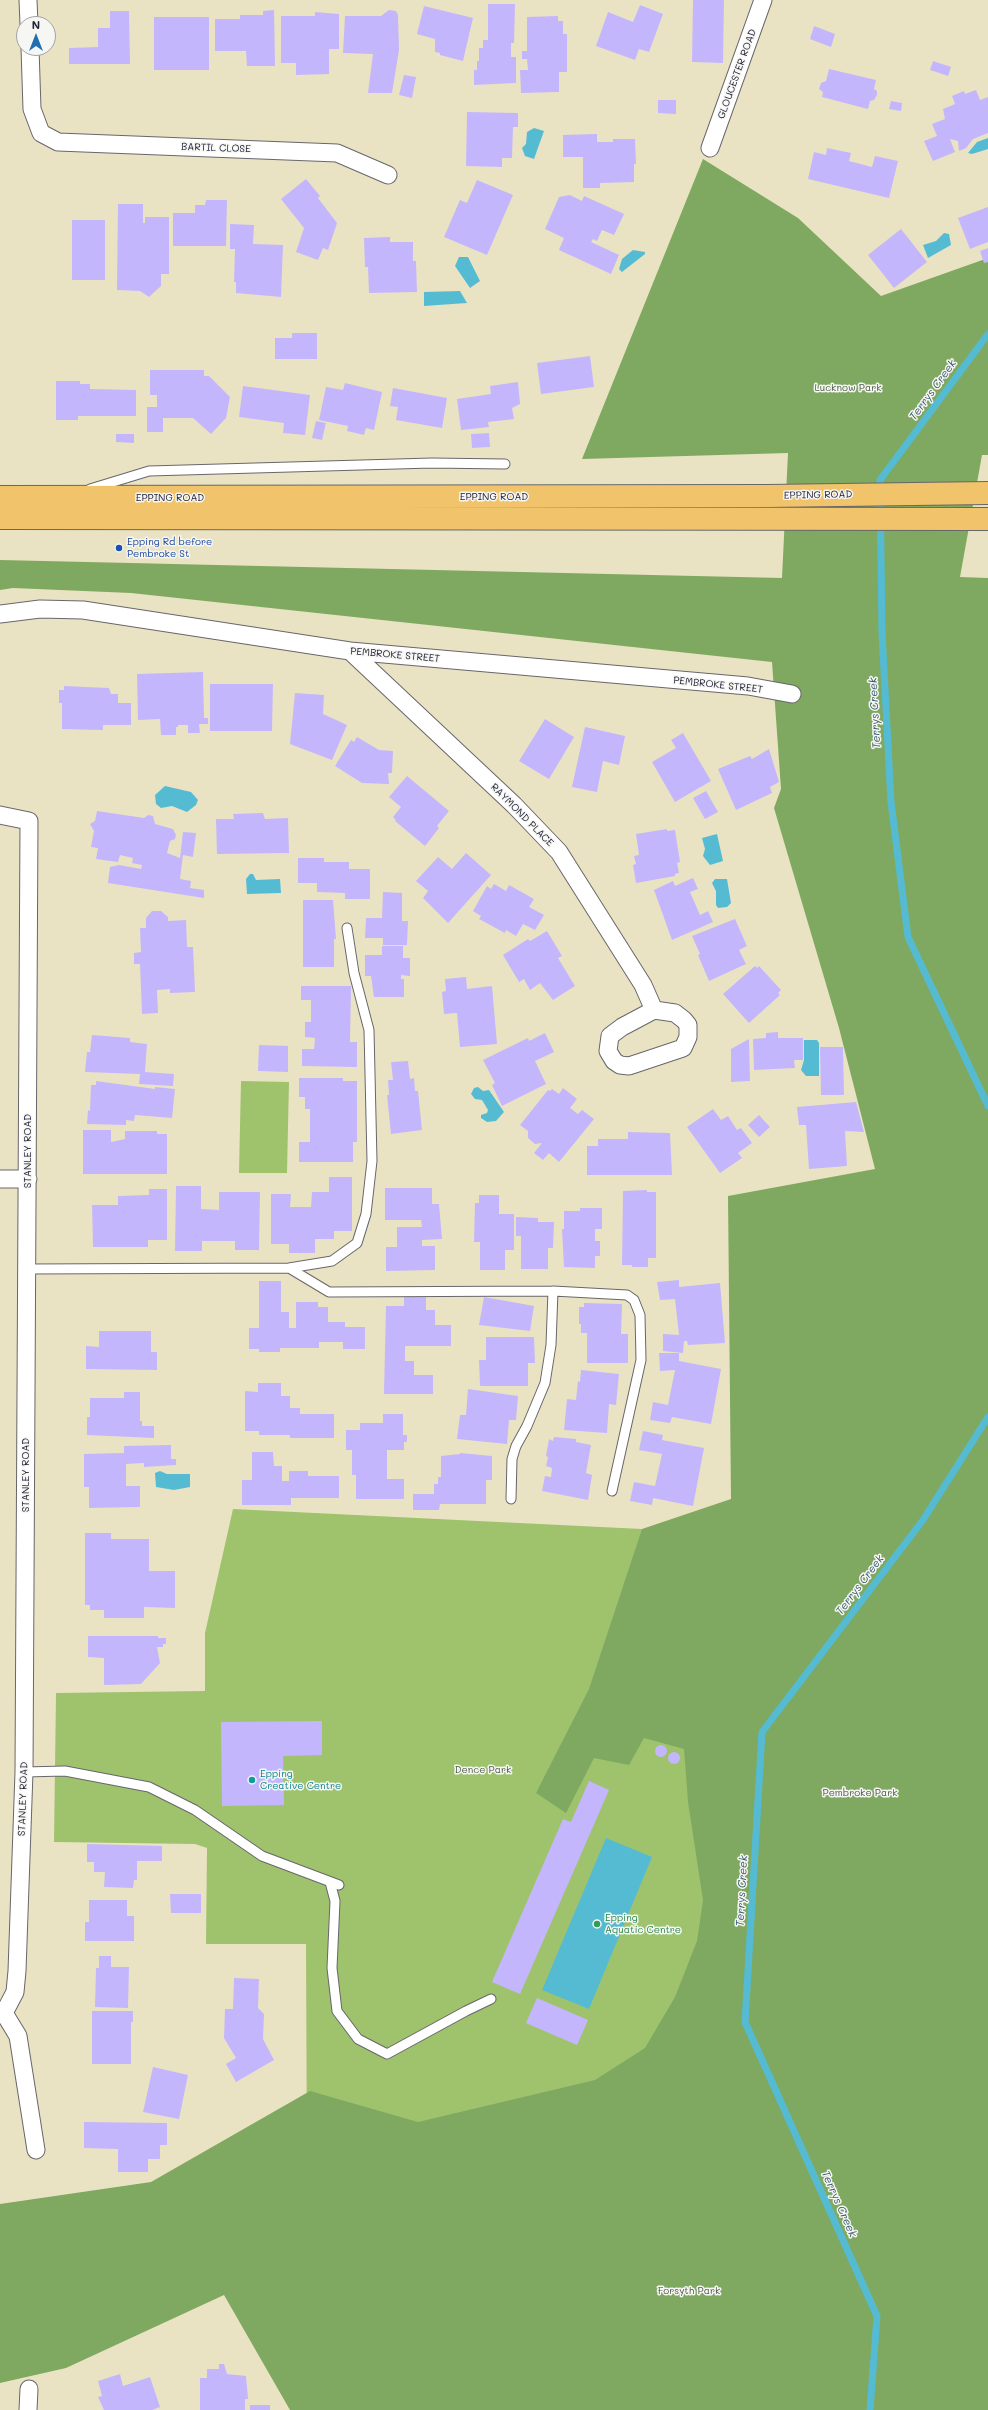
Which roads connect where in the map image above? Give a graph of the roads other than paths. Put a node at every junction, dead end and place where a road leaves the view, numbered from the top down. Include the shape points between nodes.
1 (28, 0) edge
2 (763, 0) edge
3 (29, 16) edge
4 (30, 56) edge
5 (710, 148) dead end
6 (388, 175) dead end
7 (505, 464) dead end
8 (985, 493) edge
9 (0, 497) edge
10 (62, 498) junction
11 (0, 518) edge
12 (985, 519) edge
13 (0, 614) edge
14 (350, 651) junction
15 (792, 694) dead end
16 (0, 815) edge
17 (346, 928) dead end
18 (654, 1010) junction
19 (0, 1179) edge
20 (28, 1179) junction
21 (289, 1268) junction
22 (27, 1269) junction
23 (553, 1291) junction
24 (612, 1491) dead end
25 (511, 1499) dead end
26 (24, 1772) junction
27 (491, 1999) dead end
28 (2, 2014) edge
29 (36, 2150) dead end
30 (29, 2389) dead end
31 (28, 2410) edge

1 - 3 street
2 - 5 street, GLOUCESTER ROAD
4 - 6 street, BARTIL CLOSE via 32,110 41,132 58,142 337,153
7 - 10 lane via 432,462 149,471
8 - 10 main road, EPPING ROAD
9 - 10 main road, EPPING ROAD
11 - 12 main road, EPPING ROAD
13 - 14 street, PEMBROKE STREET via 40,609 84,610
14 - 15 street, PEMBROKE STREET via 748,686
14 - 18 street, RAYMOND PLACE via 514,805 559,852 643,985
16 - 20 street, STANLEY ROAD via 29,822
17 - 21 lane via 368,1030 372,1161 366,1214 357,1243 343,1254 332,1261
18 - 18 street via 675,1013 688,1025 688,1037 683,1048 628,1066 614,1062 608,1051 610,1036
19 - 20 street
20 - 22 street, STANLEY ROAD
21 - 22 lane
21 - 23 lane via 329,1292
22 - 26 street, STANLEY ROAD
23 - 24 lane via 627,1295 634,1300 640,1315 641,1360
23 - 25 lane via 551,1345 545,1383 512,1459
26 - 27 lane via 65,1771 149,1787 195,1810 262,1856 334,1884 332,1968 337,2010 358,2039 387,2054
26 - 28 street, STANLEY ROAD via 18,1971 15,1992
28 - 29 street, STANLEY ROAD via 18,2036
30 - 31 street

